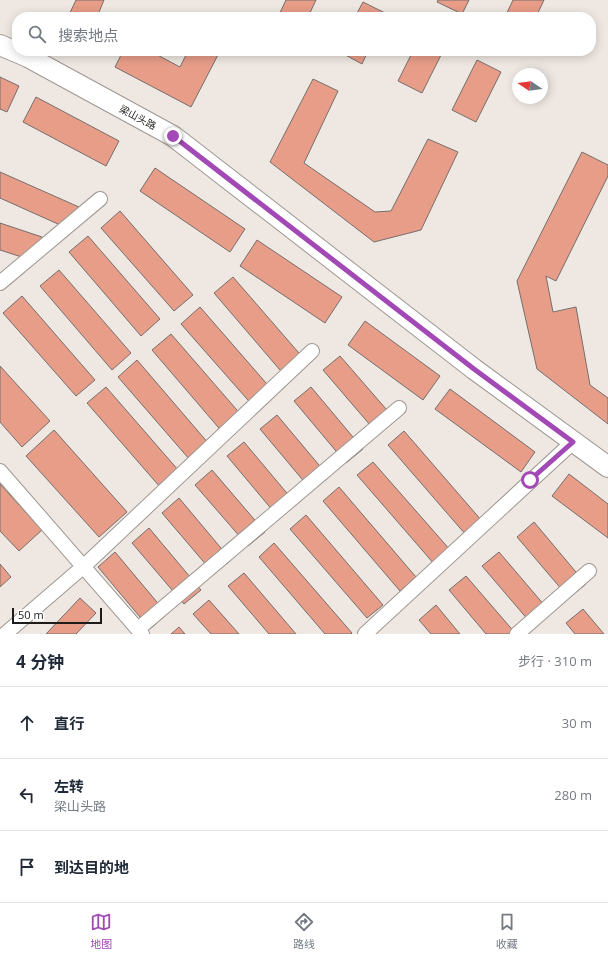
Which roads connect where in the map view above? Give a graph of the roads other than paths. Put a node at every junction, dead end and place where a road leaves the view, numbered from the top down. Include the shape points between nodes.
1 (0, 45) edge
2 (12, 50) edge
3 (26, 56) edge
4 (100, 199) dead end
5 (0, 283) edge
6 (312, 352) dead end
7 (399, 408) dead end
8 (573, 442) junction
9 (608, 467) edge
10 (0, 470) edge
11 (84, 566) junction
12 (589, 572) dead end
13 (140, 631) edge
14 (4, 634) edge
15 (365, 634) edge
16 (517, 634) edge

1 - 2 street, 梁山头路
3 - 8 street, 梁山头路 via 173,136 474,369
4 - 5 street
6 - 11 street
7 - 13 street
8 - 9 street, 梁山头路
8 - 15 street
10 - 11 street
11 - 13 street
11 - 14 street
12 - 16 street

